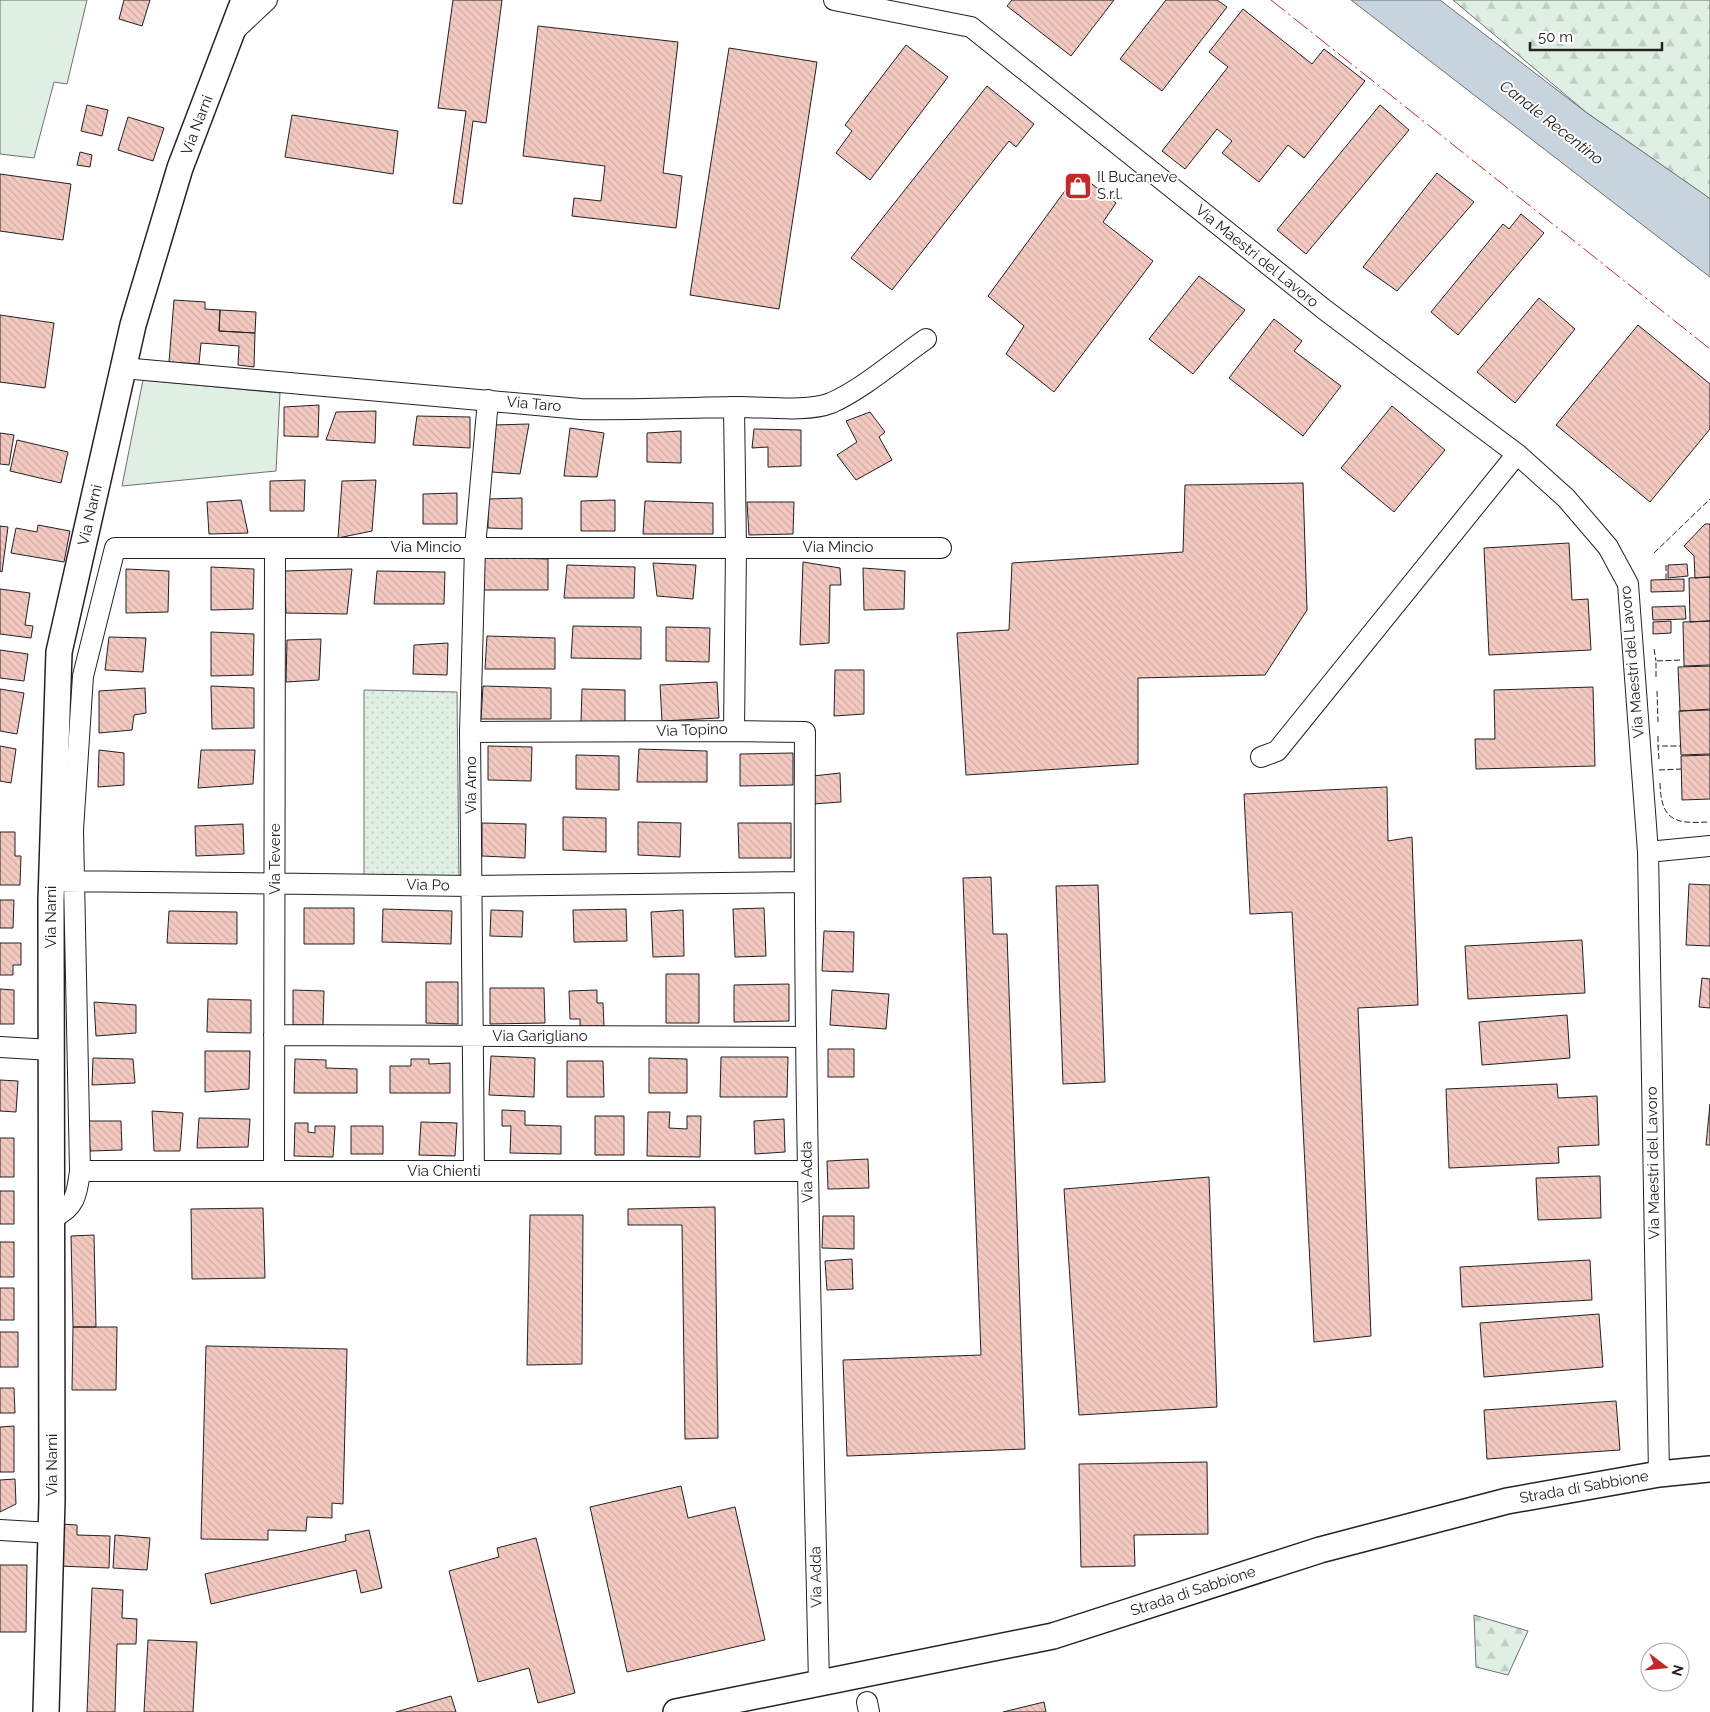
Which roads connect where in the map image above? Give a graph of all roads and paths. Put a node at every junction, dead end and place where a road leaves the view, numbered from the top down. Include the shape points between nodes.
1 (244, 0) edge
2 (267, 0) edge
3 (834, 0) edge
4 (234, 30) junction
5 (926, 339) dead end
6 (123, 368) junction
7 (488, 400) junction
8 (734, 407) junction
9 (1517, 454) junction
10 (475, 547) junction
11 (116, 548) joint
12 (275, 548) junction
13 (736, 548) junction
14 (941, 548) dead end
15 (734, 731) junction
16 (470, 732) junction
17 (1261, 756) dead end
18 (1710, 846) edge
19 (1648, 852) junction
20 (63, 881) junction
21 (804, 882) junction
22 (275, 884) junction
23 (472, 886) junction
24 (274, 1036) junction
25 (473, 1036) junction
26 (806, 1037) junction
27 (0, 1047) edge
28 (51, 1050) junction
29 (807, 1170) junction
30 (80, 1171) junction
31 (274, 1171) junction
32 (474, 1171) junction
33 (52, 1218) junction
34 (1710, 1469) edge
35 (1659, 1474) junction
36 (0, 1530) edge
37 (52, 1533) junction
38 (818, 1683) junction
39 (46, 1712) edge
40 (676, 1712) edge

1 - 4 main road, Via Narni
2 - 4 street
3 - 9 street, Via Maestri del Lavoro via 971,26 1324,310
4 - 6 main road, Via Narni via 180,168
5 - 8 street, Via Taro via 830,403 798,408
6 - 7 street, Via Taro
6 - 20 main road, Via Narni via 59,652
7 - 8 street, Via Taro via 629,410
7 - 10 street, Via Arno
8 - 13 street
9 - 17 street via 1277,751
9 - 19 street, Via Maestri del Lavoro via 1566,498 1608,547 1628,584
10 - 12 street, Via Mincio
10 - 13 street, Via Mincio
10 - 16 street, Via Arno
11 - 12 street, Via Mincio
11 - 20 street, Via Narni via 83,676 73,830
12 - 22 street, Via Tevere
13 - 14 street, Via Mincio
13 - 15 street, Via Topino
15 - 16 street, Via Topino
15 - 21 street, Via Adda via 805,732
16 - 23 street, Via Arno
18 - 19 street
19 - 35 street, Via Maestri del Lavoro
20 - 22 street, Via Po
20 - 28 main road, Via Narni
20 - 30 street, Via Narni
21 - 23 street, Via Po
21 - 26 street, Via Adda
22 - 23 street, Via Po
22 - 24 street, Via Tevere
23 - 25 street, Via Arno
24 - 25 street, Via Garigliano
24 - 31 street, Via Tevere
25 - 26 street, Via Garigliano
25 - 32 street, Via Arno
26 - 29 street, Via Adda
27 - 28 street
28 - 33 main road, Via Narni
29 - 32 street, Via Chienti
29 - 38 street, Via Adda
30 - 31 street, Via Chienti
30 - 33 street, Via Narni via 78,1193 66,1212
31 - 32 street, Via Chienti
33 - 37 main road, Via Narni
34 - 35 main road, Strada di Sabbione
35 - 38 main road, Strada di Sabbione via 1507,1501 1320,1550 1053,1636
36 - 37 street
37 - 39 main road, Via Narni
38 - 40 main road, Strada di Sabbione

